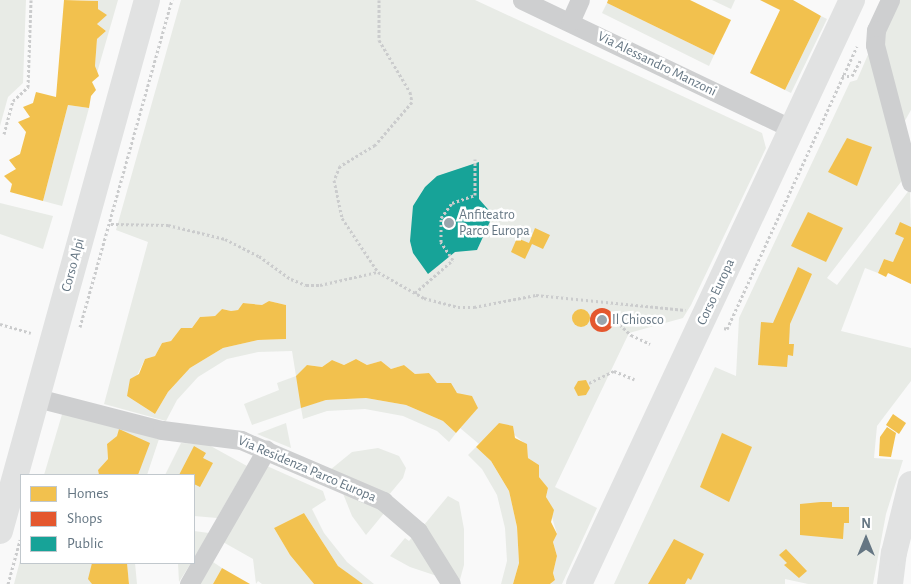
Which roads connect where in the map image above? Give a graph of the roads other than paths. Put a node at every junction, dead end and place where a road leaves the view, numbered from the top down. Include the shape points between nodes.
1 (146, 0) edge
2 (522, 0) edge
3 (580, 0) edge
4 (852, 0) edge
5 (890, 0) edge
6 (570, 22) junction
7 (792, 129) junction
8 (910, 181) edge
9 (37, 398) junction
10 (266, 450) junction
11 (911, 484) edge
12 (0, 531) edge
13 (189, 584) edge
14 (451, 584) edge
15 (579, 584) edge
16 (890, 584) edge

1 - 9 street, Corso Alpi
2 - 6 street, Via Alessandro Manzoni
3 - 6 street
4 - 7 street, Corso Europa
5 - 8 street via 876,30 875,45
6 - 7 street, Via Alessandro Manzoni
7 - 15 street, Corso Europa
9 - 10 street, Via Residenza Parco Europa via 162,430 233,438
9 - 12 street, Corso Alpi
10 - 13 street
10 - 14 street, Via Residenza Parco Europa via 390,505 418,531
11 - 16 street

